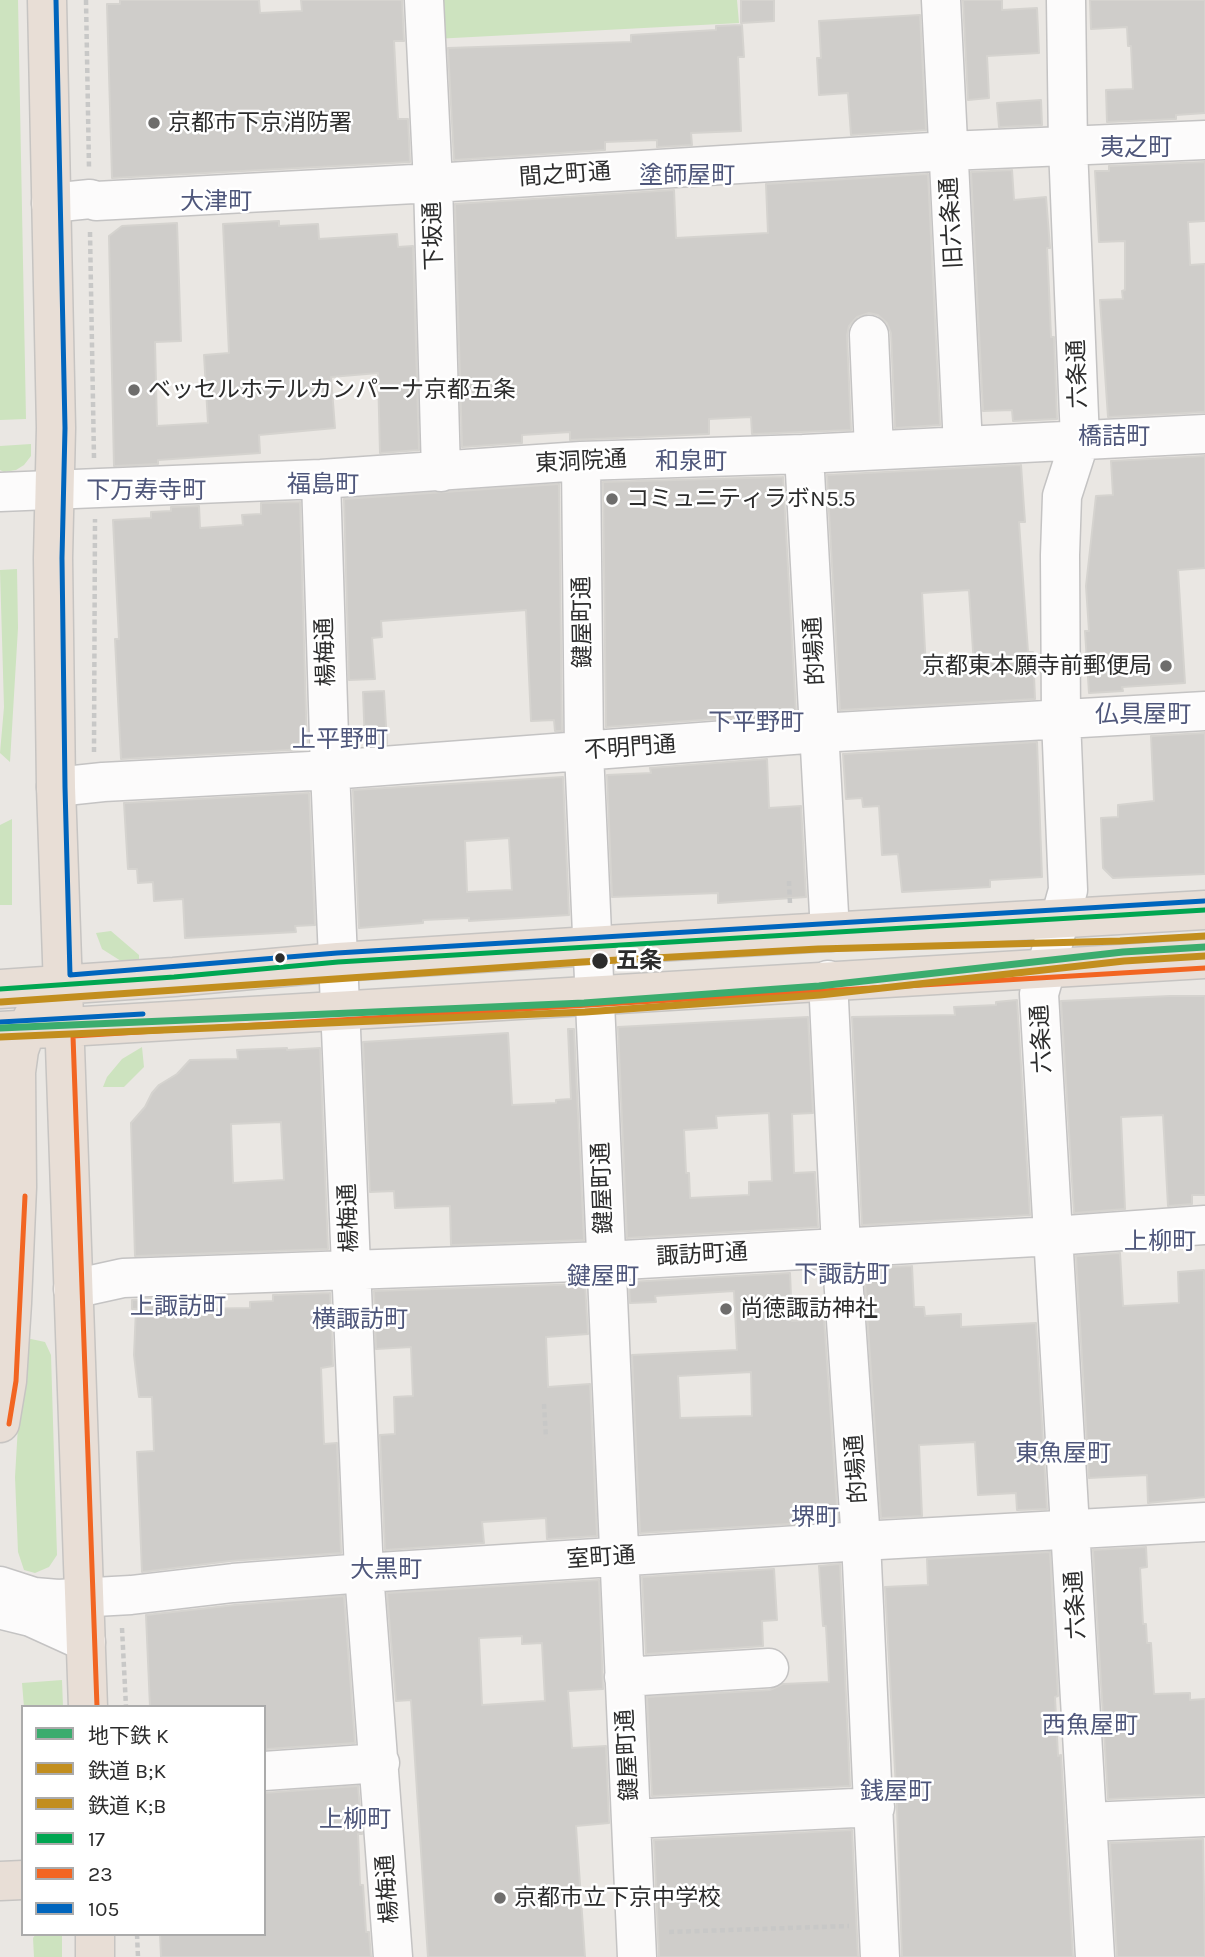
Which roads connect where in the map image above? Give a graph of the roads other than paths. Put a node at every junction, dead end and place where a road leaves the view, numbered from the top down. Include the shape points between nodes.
1 (47, 0) edge
2 (424, 0) edge
3 (941, 0) edge
4 (1066, 0) edge
5 (1205, 140) edge
6 (1068, 147) junction
7 (948, 151) junction
8 (433, 183) junction
9 (51, 203) junction
10 (869, 335) dead end
11 (1205, 433) edge
12 (1080, 440) junction
13 (963, 446) junction
14 (873, 450) junction
15 (804, 454) junction
16 (581, 461) junction
17 (441, 472) junction
18 (321, 479) junction
19 (56, 490) junction
20 (0, 492) edge
21 (1205, 711) edge
22 (1061, 719) junction
23 (819, 733) junction
24 (584, 752) junction
25 (330, 770) junction
26 (56, 787) junction
27 (1205, 910) edge
28 (1060, 918) junction
29 (830, 932) junction
30 (594, 946) junction
31 (1205, 959) edge
32 (338, 962) junction
33 (1047, 967) junction
34 (828, 980) junction
35 (62, 984) junction
36 (0, 989) edge
37 (596, 996) junction
38 (341, 1011) junction
39 (64, 1028) junction
40 (13, 1031) edge
41 (1205, 1225) edge
42 (1054, 1236) junction
43 (841, 1247) junction
44 (605, 1261) junction
45 (351, 1270) junction
46 (73, 1289) junction
47 (0, 1423) edge
48 (1205, 1522) edge
49 (1072, 1531) junction
50 (862, 1541) junction
51 (618, 1557) junction
52 (364, 1573) junction
53 (0, 1586) edge
54 (84, 1598) junction
55 (0, 1609) edge
56 (86, 1642) junction
57 (769, 1668) dead end
58 (624, 1677) junction
59 (88, 1705) edge
60 (380, 1763) junction
61 (266, 1771) edge
62 (874, 1807) junction
63 (1205, 1817) edge
64 (631, 1819) junction
65 (1087, 1822) junction
66 (0, 1881) edge
67 (21, 1881) edge
68 (95, 1936) edge
69 (879, 1941) edge
70 (637, 1945) edge
71 (95, 1957) edge
72 (393, 1957) edge
73 (1095, 1957) edge

1 - 9 highway
2 - 8 street, 下坂通
3 - 7 street, 旧六条通
4 - 6 street, 六条通
5 - 6 street, 間之町通
6 - 7 street, 間之町通
6 - 12 street, 六条通
7 - 8 street, 間之町通
7 - 13 street, 旧六条通
8 - 9 street, 間之町通
8 - 17 street, 下坂通
9 - 19 highway
10 - 14 street
11 - 12 street, 東洞院通
12 - 13 street, 東洞院通
12 - 22 street, 六条通 via 1062,496
13 - 14 street, 東洞院通
14 - 15 street, 東洞院通
15 - 16 street, 東洞院通
15 - 23 street, 的場通
16 - 17 street, 東洞院通
16 - 24 street, 鍵屋町通
17 - 18 street, 東洞院通
18 - 19 street, 東洞院通
18 - 25 street, 楊梅通
19 - 20 street, 東洞院通
19 - 26 highway
21 - 22 street, 不明門通
22 - 23 street, 不明門通
22 - 28 street, 六条通 via 1068,890
23 - 24 street, 不明門通
23 - 29 street, 的場通
24 - 25 street, 不明門通
24 - 30 street, 鍵屋町通
25 - 26 street, 不明門通
25 - 32 street, 楊梅通
26 - 35 highway
27 - 28 highway
28 - 29 highway
28 - 33 street, 六条通
29 - 30 highway
30 - 32 highway
30 - 37 street, 鍵屋町通
31 - 33 highway
32 - 35 highway
32 - 38 street, 楊梅通
33 - 34 highway
33 - 42 street, 六条通 via 1040,994
34 - 37 highway
34 - 43 street, 的場通
35 - 36 highway
35 - 39 highway
35 - 40 highway
37 - 38 highway
37 - 44 street, 鍵屋町通
38 - 39 highway
38 - 45 street, 楊梅通
39 - 40 highway
39 - 46 highway
40 - 47 highway via 19,1050 17,1187 8,1381
41 - 42 street, 諏訪町通
42 - 43 street, 諏訪町通
42 - 49 street, 六条通
43 - 44 street, 諏訪町通
43 - 50 street, 的場通
44 - 45 street, 諏訪町通
44 - 51 street, 鍵屋町通
45 - 46 street, 諏訪町通 via 123,1278
45 - 52 street, 楊梅通
46 - 54 highway
48 - 49 street, 室町通
49 - 50 street, 室町通
49 - 65 street, 六条通
50 - 51 street, 室町通
50 - 62 street, 的場通
51 - 52 street, 室町通
51 - 58 street, 鍵屋町通
52 - 54 street, 室町通
52 - 60 street, 楊梅通
53 - 54 street, 室町通 via 34,1597
54 - 56 highway
55 - 56 street via 31,1617
56 - 59 highway
57 - 58 street
58 - 64 street, 鍵屋町通
60 - 61 street
60 - 72 street, 楊梅通
62 - 64 street
62 - 69 street, 的場通
63 - 65 street
64 - 70 street, 鍵屋町通
65 - 73 street, 六条通
66 - 67 highway
68 - 71 highway

